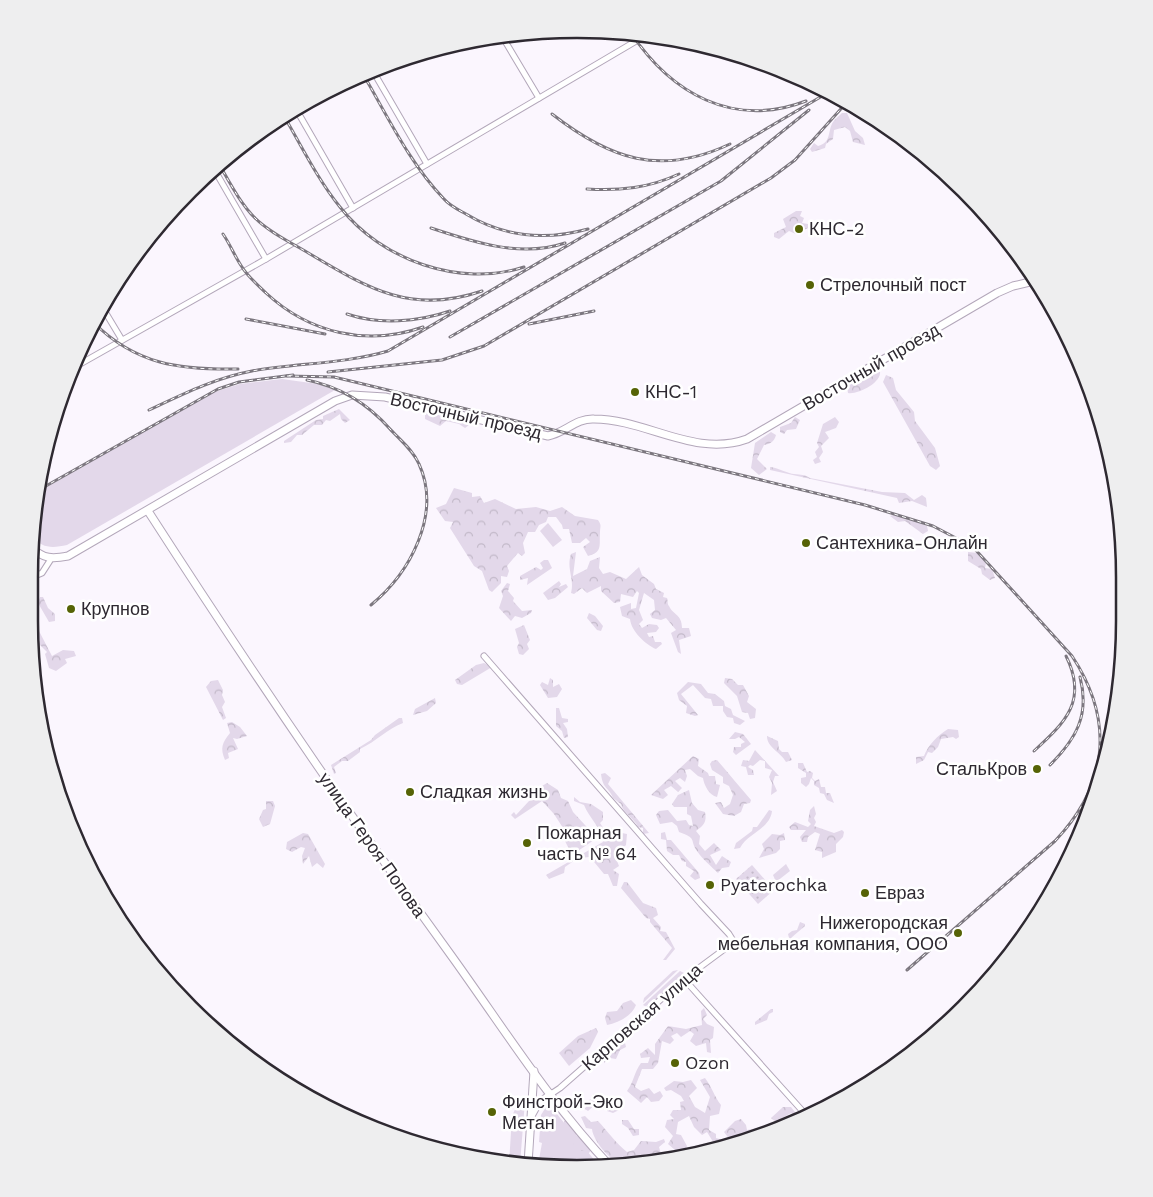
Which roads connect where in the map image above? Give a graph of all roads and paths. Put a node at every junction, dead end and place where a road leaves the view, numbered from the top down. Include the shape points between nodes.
1 (634, 41) edge
2 (506, 42) edge
3 (376, 77) edge
4 (539, 98) junction
5 (299, 115) edge
6 (427, 164) junction
7 (217, 174) edge
8 (353, 208) junction
9 (266, 258) junction
10 (1028, 282) edge
11 (106, 314) edge
12 (122, 340) junction
13 (82, 363) edge
14 (148, 511) junction
15 (39, 555) edge
16 (51, 559) junction
17 (38, 575) edge
18 (484, 656) dead end
19 (684, 978) junction
20 (534, 1070) junction
21 (551, 1094) junction
22 (802, 1110) edge
23 (532, 1114) junction
24 (529, 1157) edge
25 (604, 1158) edge

1 - 4 street
2 - 4 street
3 - 6 street
4 - 6 street
5 - 8 street
6 - 8 street
7 - 9 street
8 - 9 street
9 - 12 street
10 - 14 street, Восточный проезд via 997,294 747,439 733,444 704,444 593,418 548,436 385,397 352,395 335,401
11 - 12 street
12 - 13 street
14 - 16 street, Восточный проезд via 68,556
14 - 20 street, улица Героя Попова via 322,773
15 - 16 street
16 - 17 street
18 - 19 street, Карповская улица via 730,934 734,942
19 - 21 street, Карповская улица
19 - 22 street
20 - 21 street, улица Героя Попова
20 - 23 street
21 - 23 street via 537,1105
21 - 25 street, улица Героя Попова
23 - 24 street

